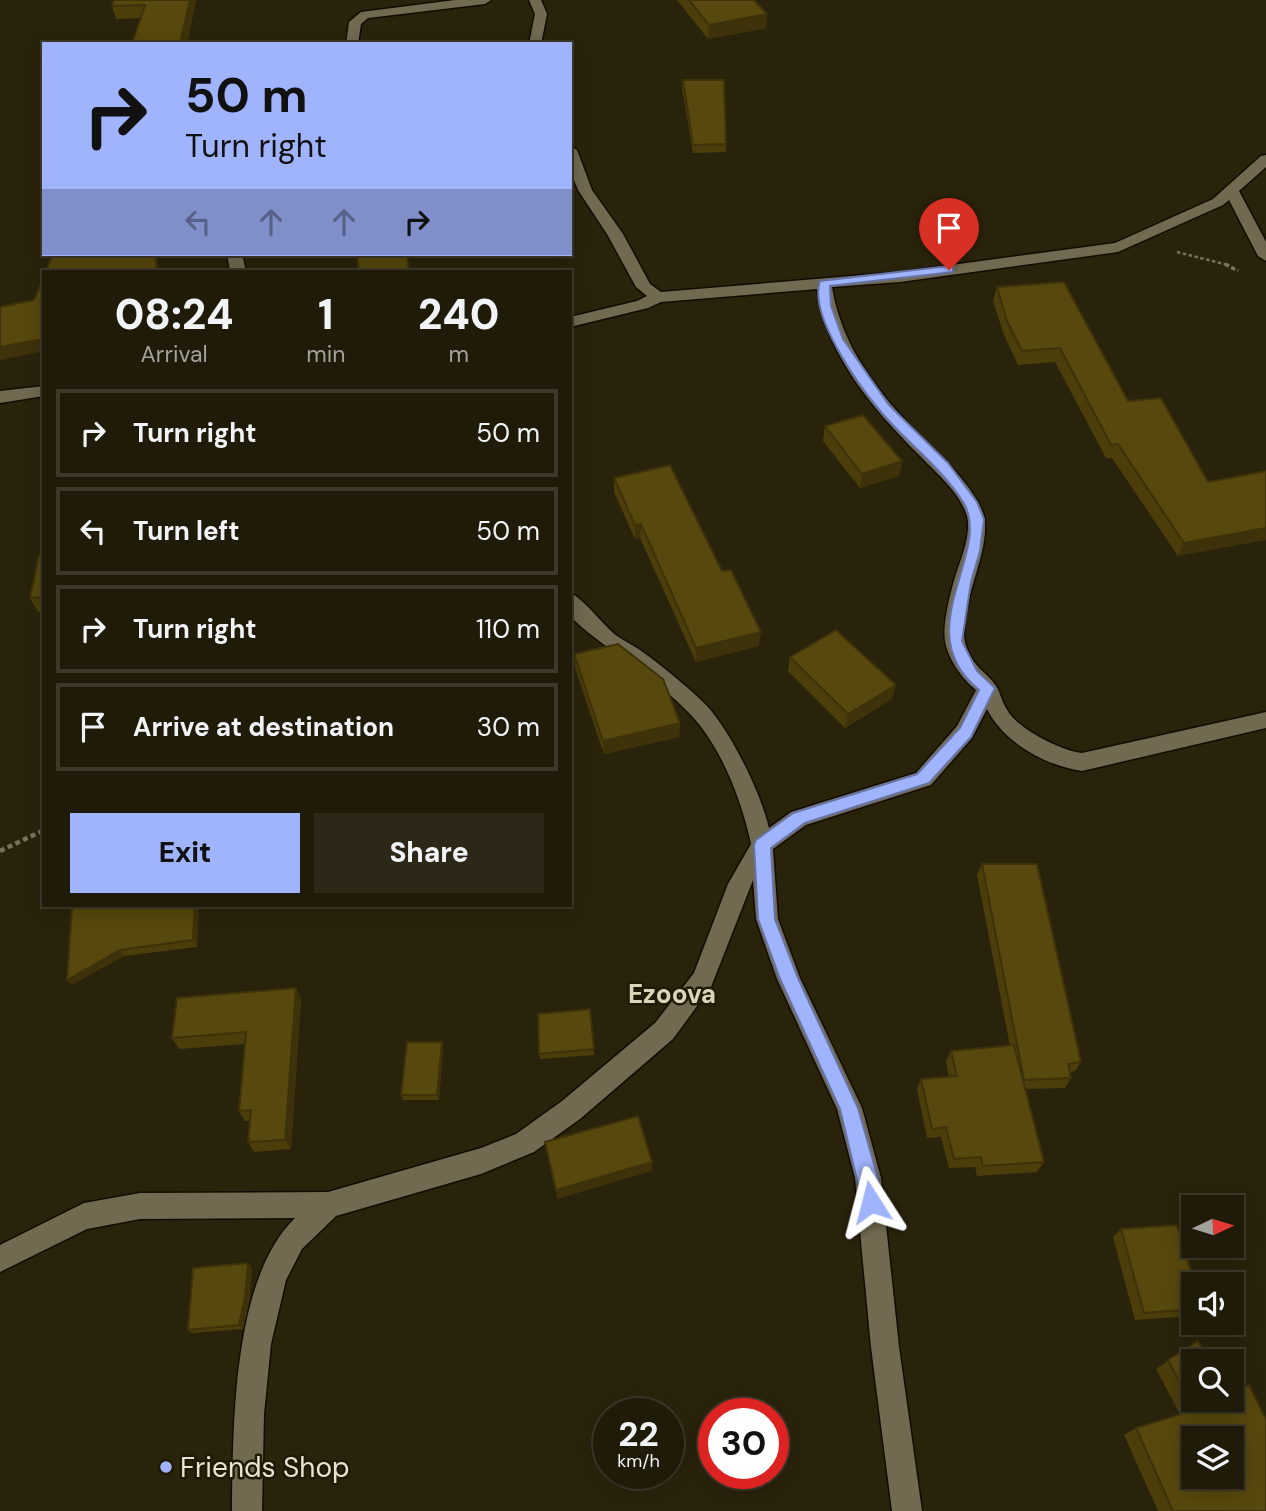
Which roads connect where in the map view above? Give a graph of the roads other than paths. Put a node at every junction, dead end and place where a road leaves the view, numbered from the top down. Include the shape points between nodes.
1 (485, 0) edge
2 (535, 0) edge
3 (352, 42) edge
4 (535, 42) edge
5 (572, 156) edge
6 (1266, 159) edge
7 (1231, 190) junction
8 (1266, 256) edge
9 (824, 284) junction
10 (659, 297) junction
11 (572, 322) edge
12 (42, 391) edge
13 (0, 397) edge
14 (572, 603) edge
15 (987, 688) junction
16 (1266, 720) edge
17 (762, 845) junction
18 (328, 1205) junction
19 (0, 1259) edge
20 (247, 1511) edge
21 (907, 1511) edge

1 - 3 street via 365,15 355,22
2 - 4 street via 541,14
5 - 10 street via 584,190 615,234 643,287
6 - 7 street
7 - 8 street
7 - 9 street via 1218,202 1118,247
9 - 10 street
9 - 15 street via 830,323 847,356 885,408 943,467 977,519 955,641 971,675
10 - 11 street
12 - 13 street
14 - 17 street via 611,642 634,655 697,708 753,804
15 - 16 street via 1002,719 1015,732 1067,760 1082,762
15 - 17 street via 965,732 923,779 799,818
17 - 18 street via 739,884 703,979 664,1031 571,1110 525,1143 481,1161
17 - 21 street via 766,919 849,1108 868,1178
18 - 19 street via 140,1206 84,1216
18 - 20 street via 284,1250 261,1316 247,1450

